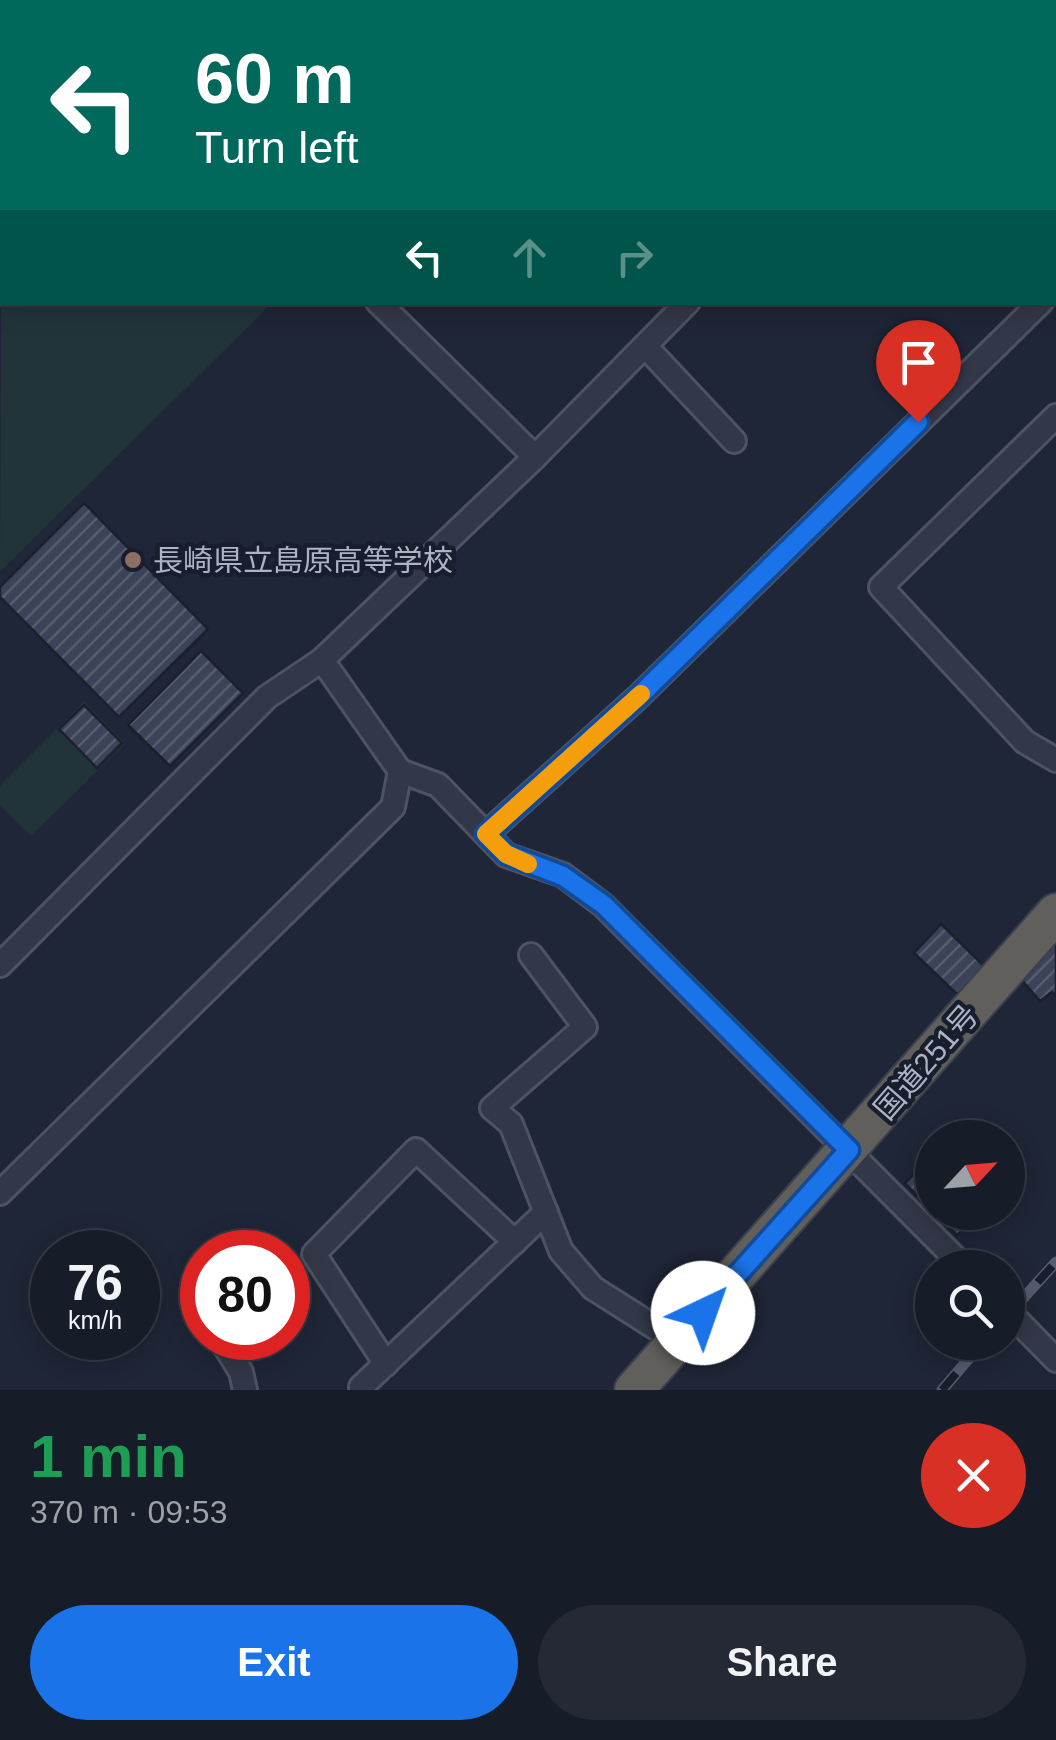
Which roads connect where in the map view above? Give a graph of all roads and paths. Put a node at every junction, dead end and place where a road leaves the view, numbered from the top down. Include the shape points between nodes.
1 (381, 305) edge
2 (685, 305) edge
3 (1038, 305) edge
4 (645, 346) junction
5 (1056, 416) edge
6 (734, 442) dead end
7 (535, 457) junction
8 (322, 660) junction
9 (1056, 760) edge
10 (400, 771) junction
11 (486, 834) junction
12 (1056, 913) edge
13 (530, 954) dead end
14 (0, 965) edge
15 (849, 1150) junction
16 (0, 1192) edge
17 (546, 1212) junction
18 (515, 1242) junction
19 (946, 1250) edge
20 (1025, 1328) edge
21 (678, 1342) junction
22 (234, 1360) edge
23 (1056, 1360) edge
24 (386, 1364) junction
25 (360, 1388) dead end
26 (245, 1390) edge
27 (634, 1390) edge

1 - 7 street
2 - 4 street
3 - 11 street via 637,698
4 - 6 street
4 - 7 street
5 - 9 street via 882,587 1025,742
7 - 8 street
8 - 10 street
8 - 14 street via 266,697
10 - 11 street via 438,785
10 - 16 street via 393,807
11 - 15 street via 506,854 563,876 604,905
12 - 15 highway, 国道251号
13 - 17 street via 584,1026 492,1108 511,1124
15 - 19 street
15 - 21 highway, 国道251号
17 - 18 street
17 - 21 street via 562,1251 593,1288
18 - 24 street
18 - 24 street via 416,1150 314,1254
20 - 23 street
21 - 27 highway, 国道251号
22 - 26 street
24 - 25 street

